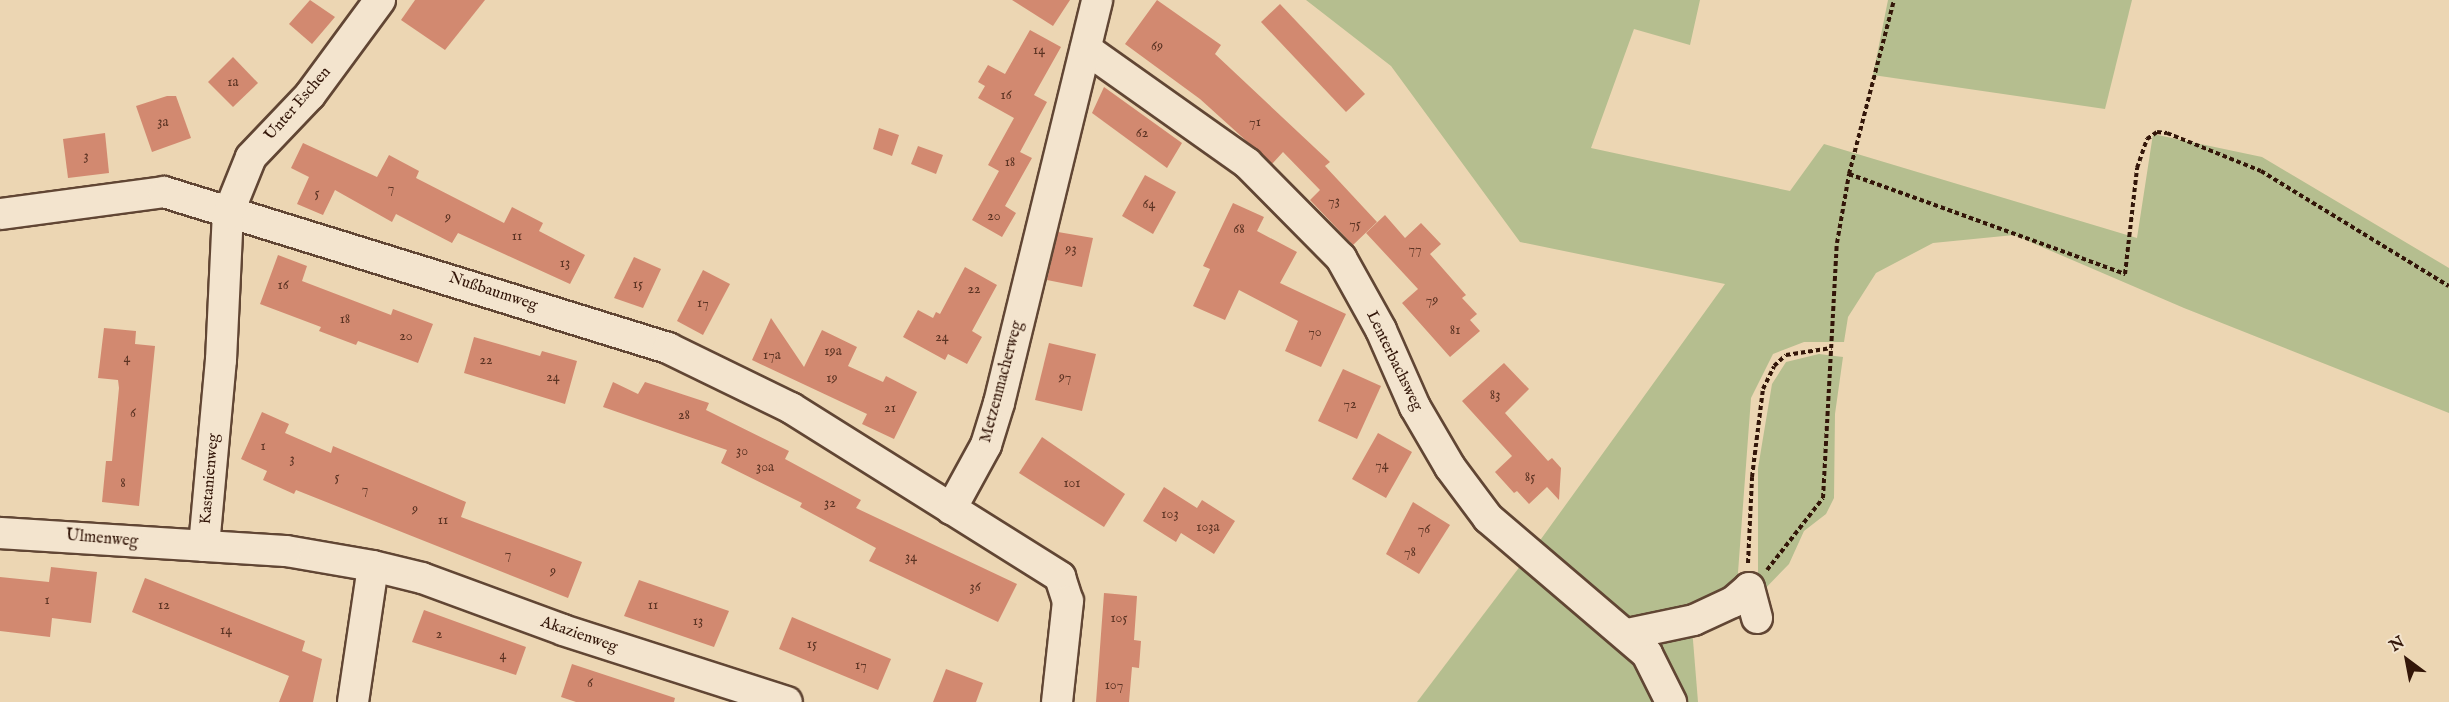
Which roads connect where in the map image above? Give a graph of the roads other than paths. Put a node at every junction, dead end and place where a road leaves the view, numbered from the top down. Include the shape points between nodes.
1 (380, 0) edge
2 (1097, 0) edge
3 (1086, 49) junction
4 (0, 214) edge
5 (228, 214) junction
6 (951, 509) junction
7 (0, 533) edge
8 (204, 546) junction
9 (373, 566) junction
10 (1757, 618) dead end
11 (1628, 634) junction
12 (353, 702) edge
13 (787, 702) edge
14 (1057, 702) edge
15 (1671, 702) edge

1 - 5 street, Unter Eschen via 310,94 251,157
2 - 3 street, Metzenmacherweg
3 - 6 street, Metzenmacherweg via 999,404 986,445
3 - 11 street, Lenterbachsweg via 1247,163 1341,258 1381,330 1415,407 1450,467 1488,518
4 - 5 street, Nußbaumweg via 164,192
5 - 6 street, Nußbaumweg via 456,280 668,348 791,408
5 - 8 street, Kastanienweg via 221,360
6 - 14 street via 1060,577 1068,601
7 - 8 street, Ulmenweg
8 - 9 street, Kastanienweg via 286,551
9 - 12 street
9 - 13 street, Akazienweg via 422,578 563,630
10 - 11 street via 1749,588 1733,602 1694,620
11 - 15 street, Lenterbachsweg via 1647,654

